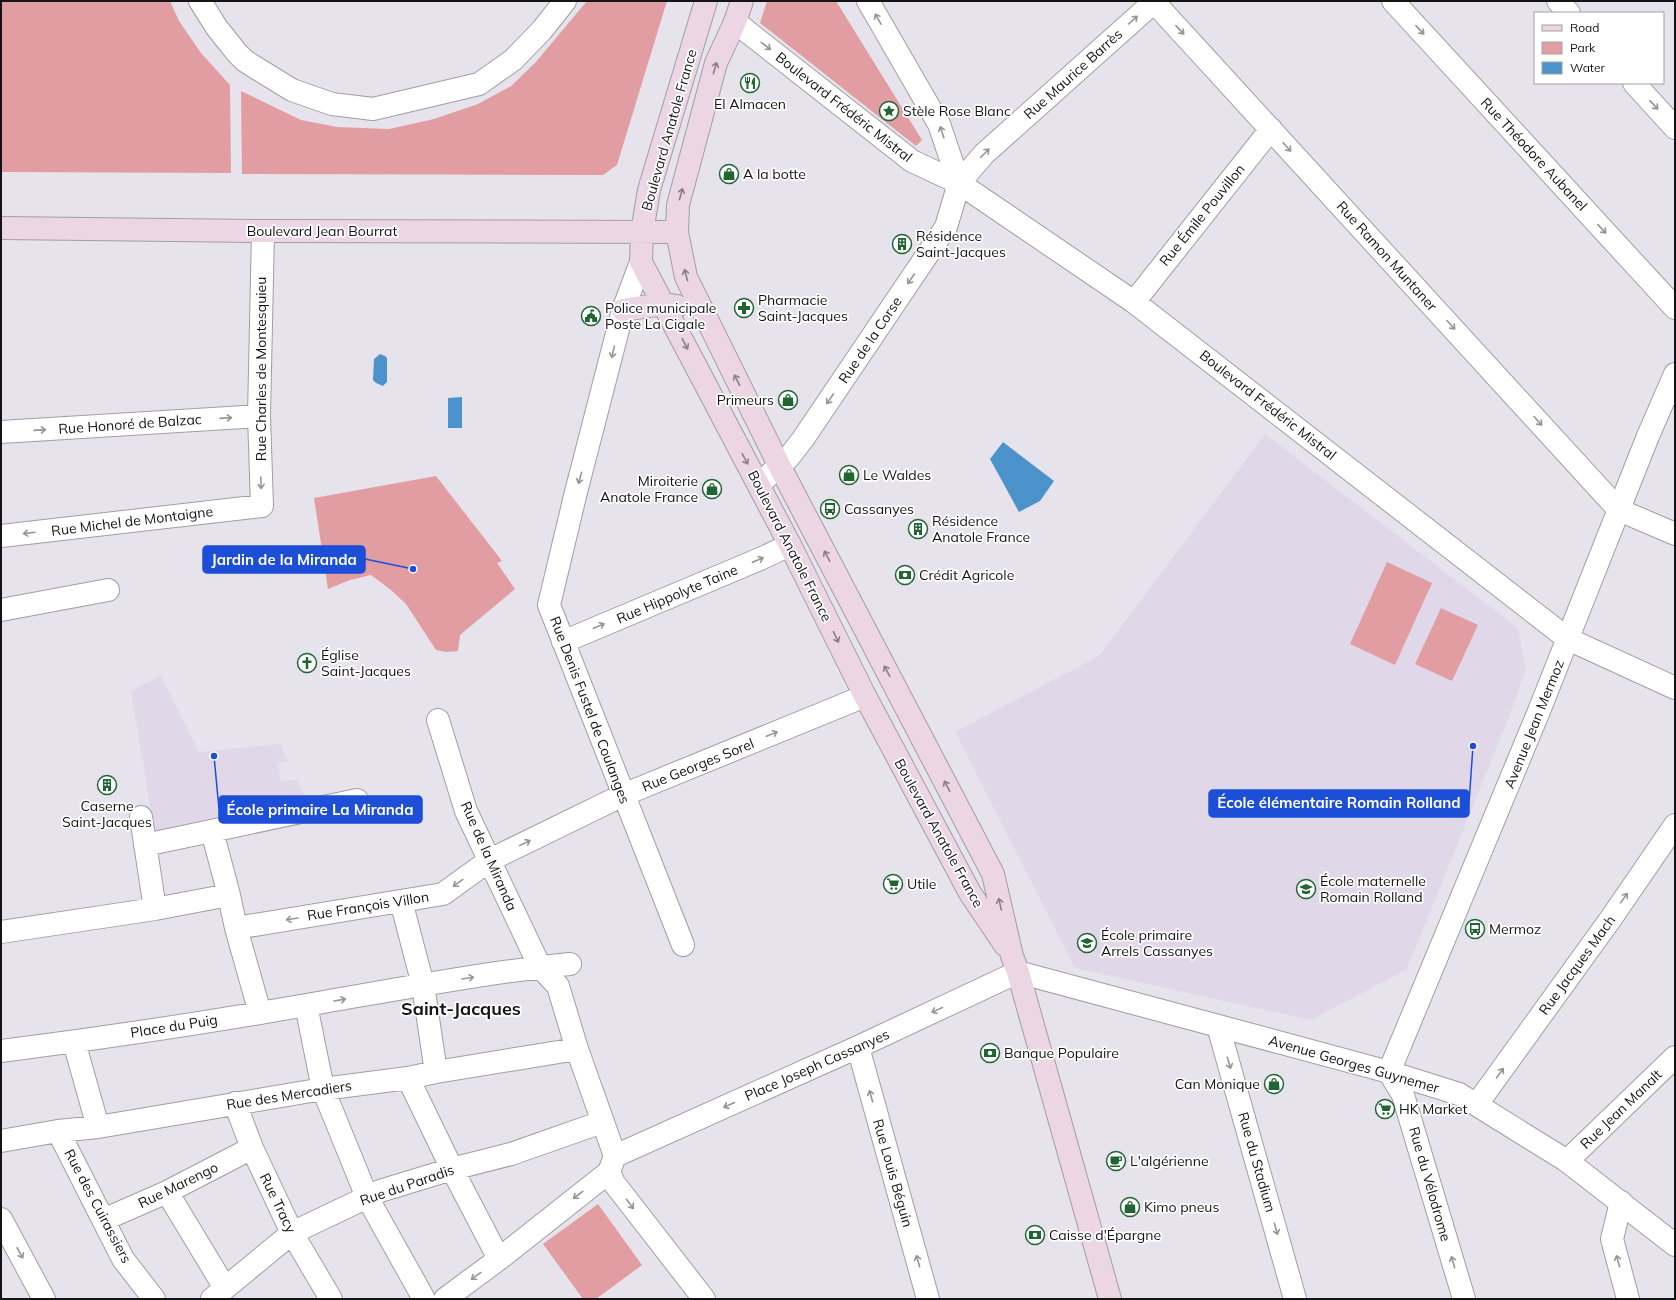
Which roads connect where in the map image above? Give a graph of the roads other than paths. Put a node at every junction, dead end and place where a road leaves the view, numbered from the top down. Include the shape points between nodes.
1 (200, 1) edge
2 (565, 1) edge
3 (706, 1) edge
4 (730, 1) edge
5 (742, 1) edge
6 (868, 1) edge
7 (1154, 1) edge
8 (1393, 1) edge
9 (1558, 1) edge
10 (1568, 12) edge
11 (735, 22) junction
12 (1635, 84) edge
13 (1675, 128) edge
14 (1271, 129) junction
15 (959, 183) junction
16 (1, 228) edge
17 (263, 231) junction
18 (642, 232) junction
19 (677, 232) junction
20 (641, 262) junction
21 (1134, 302) junction
22 (664, 304) junction
23 (1675, 308) edge
24 (623, 310) junction
25 (702, 310) junction
26 (1675, 374) edge
27 (259, 416) junction
28 (1, 432) edge
29 (780, 465) junction
30 (758, 484) junction
31 (262, 506) joint
32 (1619, 510) junction
33 (1675, 534) edge
34 (1, 536) edge
35 (790, 545) junction
36 (108, 590) dead end
37 (1, 610) edge
38 (1568, 639) junction
39 (563, 642) junction
40 (1675, 688) edge
41 (865, 696) junction
42 (438, 720) dead end
43 (623, 795) junction
44 (357, 800) dead end
45 (141, 817) dead end
46 (1675, 825) edge
47 (212, 832) junction
48 (145, 845) junction
49 (490, 860) junction
50 (229, 895) junction
51 (401, 902) junction
52 (155, 909) junction
53 (236, 928) junction
54 (1, 932) edge
55 (683, 945) dead end
56 (570, 964) dead end
57 (1016, 964) junction
58 (540, 967) junction
59 (423, 985) junction
60 (306, 1005) junction
61 (260, 1013) junction
62 (1218, 1026) junction
63 (74, 1042) junction
64 (858, 1047) junction
65 (577, 1049) junction
66 (1, 1051) edge
67 (1675, 1058) edge
68 (436, 1072) junction
69 (1389, 1072) junction
70 (408, 1078) junction
71 (323, 1089) junction
72 (235, 1103) junction
73 (1477, 1104) junction
74 (602, 1122) junction
75 (98, 1127) junction
76 (58, 1132) junction
77 (1, 1141) edge
78 (252, 1148) junction
79 (1567, 1161) junction
80 (612, 1164) junction
81 (452, 1169) junction
82 (167, 1192) junction
83 (366, 1197) junction
84 (1621, 1202) junction
85 (1, 1219) edge
86 (103, 1220) junction
87 (292, 1233) junction
88 (1675, 1245) edge
89 (499, 1259) junction
90 (218, 1294) edge
91 (44, 1299) edge
92 (154, 1299) edge
93 (331, 1299) edge
94 (424, 1299) edge
95 (445, 1299) edge
96 (704, 1299) edge
97 (928, 1299) edge
98 (1110, 1299) edge
99 (1296, 1299) edge
100 (1464, 1299) edge
101 (1628, 1299) edge

1 - 2 street via 217,28 245,61 292,90 332,104 373,109 479,84 513,60
3 - 18 main road, Boulevard Anatole France via 649,190
4 - 11 main road
5 - 11 main road, Boulevard Anatole France
15 -> 6 street via 939,124
7 -> 14 street, Rue Ramon Muntaner
15 -> 7 street, Rue Maurice Barrès via 984,154
8 -> 23 street, Rue Théodore Aubanel
9 - 10 street
11 -> 15 street, Boulevard Frédéric Mistral via 912,161
19 -> 11 main road, Boulevard Anatole France via 678,205 716,63
12 -> 13 street
14 - 21 street, Rue Émile Pouvillon
14 -> 32 street, Rue Ramon Muntaner
15 - 21 street, Boulevard Frédéric Mistral
15 -> 29 street, Rue de la Corse via 946,227 803,439
16 - 17 main road, Boulevard Jean Bourrat
17 - 18 main road, Boulevard Jean Bourrat
17 - 27 street, Rue Charles de Montesquieu
18 - 19 main road, Boulevard Jean Bourrat
18 - 20 main road, Boulevard Anatole France
25 -> 19 main road, Boulevard Anatole France via 686,277
20 - 22 main road, Boulevard Anatole France
20 - 24 street, Rue Denis Fustel de Coulanges
21 - 38 street, Boulevard Frédéric Mistral
22 - 24 main road
22 - 25 main road
22 -> 30 main road, Boulevard Anatole France
24 -> 39 street, Rue Denis Fustel de Coulanges via 549,605
29 -> 25 main road, Boulevard Anatole France
26 - 32 street, Avenue Jean Mermoz
28 -> 27 street, Rue Honoré de Balzac
27 -> 31 street, Rue Charles de Montesquieu
29 - 30 street, Rue de la Corse
57 -> 29 main road, Boulevard Anatole France via 993,874
30 - 35 main road, Boulevard Anatole France
31 -> 34 street, Rue Michel de Montaigne
32 - 33 street
32 - 38 street, Avenue Jean Mermoz
39 -> 35 street, Rue Hippolyte Taine
35 -> 41 main road, Boulevard Anatole France
36 - 37 street
38 - 40 street, Boulevard Frédéric Mistral
38 - 69 street, Avenue Jean Mermoz
39 - 43 street, Rue Denis Fustel de Coulanges
43 -> 41 street, Rue Georges Sorel
41 - 57 main road, Boulevard Anatole France via 970,893
42 - 49 street, Rue de la Miranda via 466,811
49 -> 43 street, Rue Georges Sorel
43 - 55 street, Rue Denis Fustel de Coulanges
44 - 47 street
45 - 48 street
73 -> 46 street, Rue Jacques Mach
47 - 48 street
47 - 50 street
48 - 52 street
49 -> 51 street, Rue François Villon via 443,894
49 - 58 street, Rue de la Miranda
50 - 52 street
50 - 53 street
51 -> 53 street, Rue François Villon
51 - 59 street
52 - 54 street
53 - 61 street
56 - 58 street, Place du Puig
57 - 62 street, Avenue Georges Guynemer
57 -> 64 street, Place Joseph Cassanyes
57 - 98 main road
59 -> 58 street, Place du Puig
58 - 65 street, Rue de la Miranda via 558,986
60 -> 59 street, Place du Puig
59 - 68 street
60 - 61 street, Place du Puig
60 - 71 street
61 - 63 street, Place du Puig
62 - 69 street, Avenue Georges Guynemer
62 -> 99 street, Rue du Stadium
63 - 66 street, Place du Puig
63 - 75 street
64 -> 80 street, Place Joseph Cassanyes
97 -> 64 street, Rue Louis Béguin
65 - 68 street, Rue des Mercadiers
65 - 74 street, Rue de la Miranda
67 - 79 street, Rue Jean Manalt
68 - 70 street, Rue des Mercadiers
69 - 73 street, Avenue Georges Guynemer via 1459,1094
100 -> 69 street, Rue du Vélodrome via 1404,1095
70 - 71 street, Rue des Mercadiers
70 - 81 street
71 - 72 street, Rue des Mercadiers
71 - 83 street
72 - 75 street, Rue des Mercadiers
72 - 78 street, Rue Tracy
73 - 79 street, Avenue Georges Guynemer
74 - 80 street, Rue de la Miranda
74 - 81 street, Rue du Paradis via 510,1154
75 - 76 street, Rue des Mercadiers
76 - 77 street, Rue des Mercadiers
76 - 86 street, Rue des Cuirassiers
78 - 82 street, Rue Marengo
78 - 87 street, Rue Tracy
79 - 84 street, Avenue Georges Guynemer
80 -> 89 street, Place Joseph Cassanyes
80 -> 96 street, Rue de la Miranda via 614,1183
81 - 83 street, Rue du Paradis
81 - 89 street
82 - 86 street, Rue Marengo
82 - 90 street
83 - 87 street, Rue du Paradis
83 - 94 street
84 - 88 street, Avenue Georges Guynemer
101 -> 84 street via 1612,1239
85 -> 91 street
86 - 92 street, Rue des Cuirassiers via 123,1259
87 - 90 street, Rue du Paradis
87 - 93 street, Rue Tracy
89 -> 95 street, Place Joseph Cassanyes

